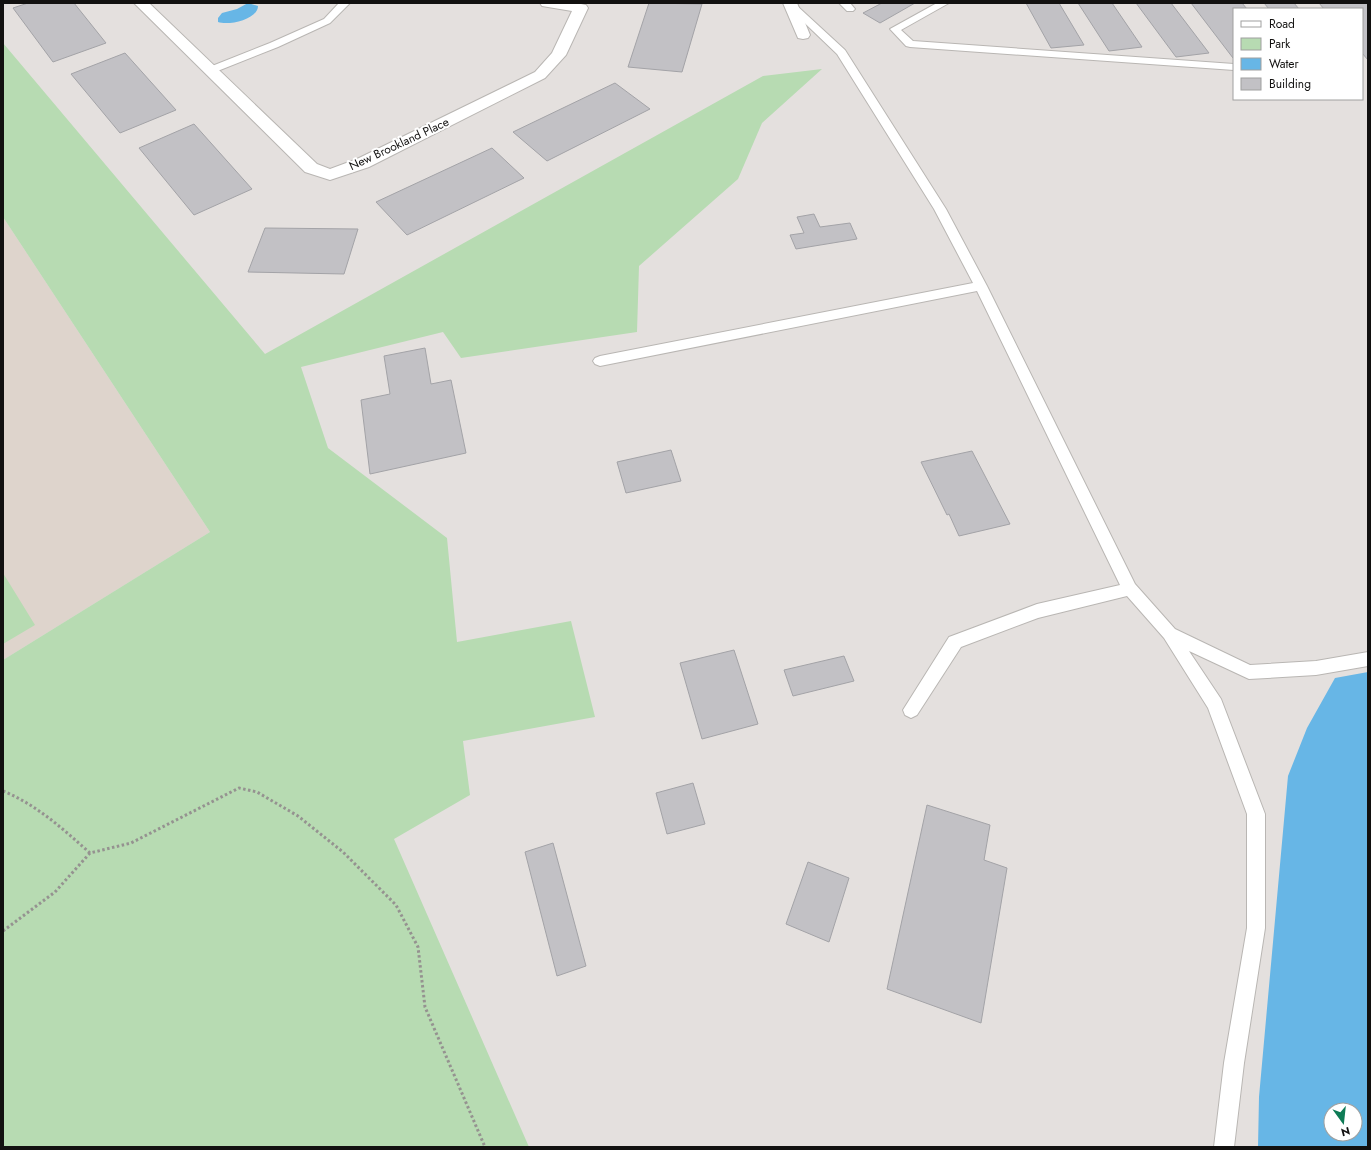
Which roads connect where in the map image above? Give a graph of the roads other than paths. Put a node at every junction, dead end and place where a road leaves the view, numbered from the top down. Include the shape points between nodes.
1 (141, 3) edge
2 (345, 3) edge
3 (547, 3) edge
4 (944, 3) edge
5 (791, 4) edge
6 (586, 5) edge
7 (803, 35) dead end
8 (1233, 67) edge
9 (211, 70) junction
10 (981, 286) junction
11 (600, 361) dead end
12 (1130, 589) junction
13 (1170, 634) junction
14 (1368, 659) edge
15 (911, 710) dead end
16 (1224, 1147) edge

1 - 9 street, New Brookland Place
2 - 9 lane via 327,21
3 - 6 street, New Brookland Place
4 - 8 lane via 895,29 910,44
5 - 7 street
5 - 10 lane via 841,52 940,209
6 - 9 street, New Brookland Place via 559,55 540,75 363,163 330,175 311,168
10 - 11 lane
10 - 12 lane
12 - 13 lane
12 - 15 lane via 1038,611 955,642
13 - 14 lane via 1249,672 1316,668
13 - 16 lane via 1215,704 1256,814 1256,928 1234,1063

